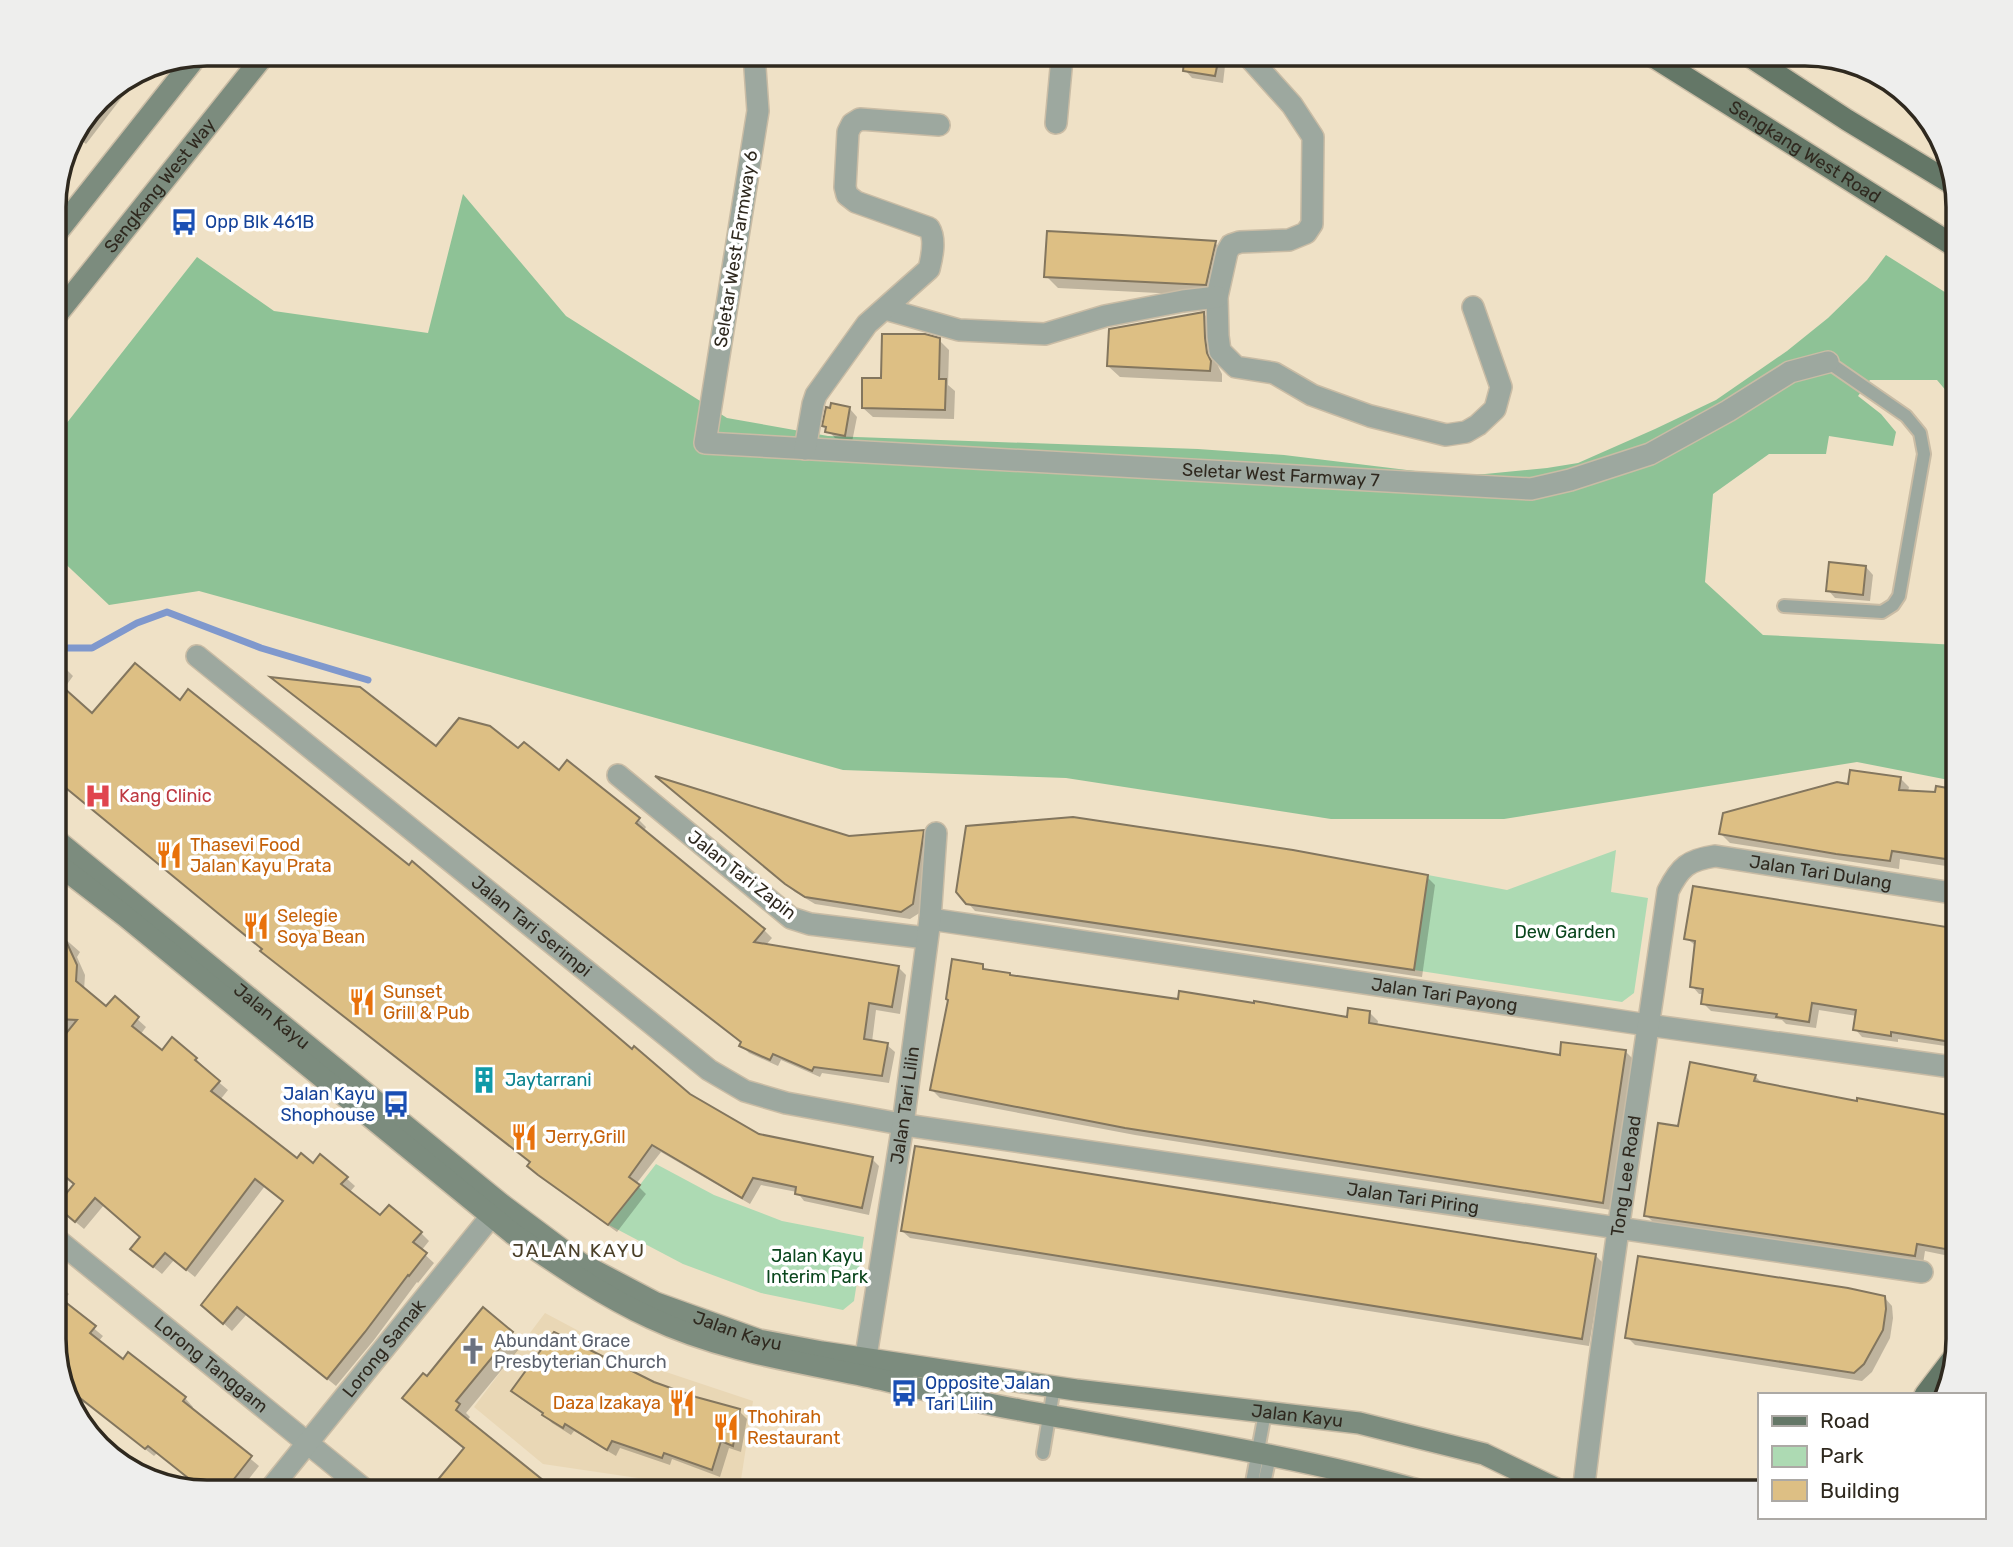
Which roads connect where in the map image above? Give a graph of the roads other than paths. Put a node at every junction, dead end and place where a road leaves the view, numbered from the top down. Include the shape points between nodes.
1 (1061, 66) edge
2 (1257, 66) edge
3 (1668, 66) edge
4 (1764, 66) edge
5 (255, 67) edge
6 (755, 67) edge
7 (187, 68) edge
8 (1056, 123) dead end
9 (939, 125) dead end
10 (1943, 178) edge
11 (67, 220) edge
12 (1946, 241) edge
13 (1217, 297) junction
14 (67, 302) edge
15 (1473, 307) dead end
16 (885, 309) junction
17 (1828, 362) joint
18 (705, 443) joint
19 (805, 449) junction
20 (1784, 606) dead end
21 (197, 656) dead end
22 (618, 775) dead end
23 (936, 833) dead end
24 (67, 849) edge
25 (1685, 865) joint
26 (67, 871) edge
27 (1946, 892) edge
28 (928, 929) junction
29 (1648, 1025) junction
30 (1946, 1066) edge
31 (903, 1125) junction
32 (496, 1210) junction
33 (1617, 1229) junction
34 (67, 1248) edge
35 (1922, 1272) dead end
36 (864, 1367) junction
37 (1943, 1372) edge
38 (1054, 1387) junction
39 (1927, 1393) edge
40 (1265, 1413) junction
41 (1050, 1415) junction
42 (307, 1442) junction
43 (1043, 1453) dead end
44 (1264, 1455) junction
45 (277, 1480) edge
46 (353, 1480) edge
47 (1255, 1480) edge
48 (1263, 1480) edge
49 (1383, 1480) edge
50 (1538, 1480) edge
51 (1585, 1480) edge

1 - 8 street
2 - 13 street via 1293,105 1313,137 1312,224 1307,233 1289,240 1231,245
3 - 12 main road, Sengkang West Road
4 - 10 main road
5 - 14 main road, Sengkang West Way
6 - 18 street, Seletar West Farmway 6 via 758,111
7 - 11 main road
9 - 16 street via 860,119 848,132 847,195 923,225 933,234 929,268
13 - 15 street via 1220,351 1236,367 1274,373 1312,395 1370,416 1446,435 1478,425 1495,409 1501,387
13 - 16 street via 1105,316 1045,334 959,330
16 - 19 street via 867,324 816,395
17 - 19 street, Seletar West Farmway 7 via 1790,372 1650,454 1531,489
17 - 20 lane via 1906,416 1920,433 1924,454 1899,596 1882,612
18 - 19 street, Seletar West Farmway 7
21 - 31 street, Jalan Tari Serimpi via 709,1070 745,1091 786,1103
22 - 28 street, Jalan Tari Zapin via 791,918 810,924
23 - 28 street, Jalan Tari Lilin
24 - 32 main road, Jalan Kayu
25 - 27 street, Jalan Tari Dulang via 1715,856
25 - 29 street, Tong Lee Road via 1668,891
26 - 32 main road, Jalan Kayu
28 - 29 street, Jalan Tari Payong
28 - 31 street, Jalan Tari Lilin
29 - 30 street, Jalan Tari Payong
29 - 33 street, Tong Lee Road
31 - 33 street, Jalan Tari Piring
31 - 36 street, Jalan Tari Lilin
32 - 36 main road, Jalan Kayu via 580,1263 656,1303 759,1340
32 - 42 street, Lorong Samak
33 - 35 street, Jalan Tari Piring
33 - 51 street, Tong Lee Road
34 - 42 street, Lorong Tanggam
36 - 38 main road, Jalan Kayu
36 - 41 main road, Jalan Kayu
37 - 39 main road
38 - 40 main road, Jalan Kayu
38 - 41 lane
40 - 44 lane
40 - 50 main road, Jalan Kayu via 1359,1423 1429,1439 1484,1454
41 - 43 lane
41 - 44 main road, Jalan Kayu
42 - 45 street, Lorong Samak
42 - 46 street, Lorong Tanggam
44 - 47 lane
44 - 48 lane
44 - 49 main road, Jalan Kayu

